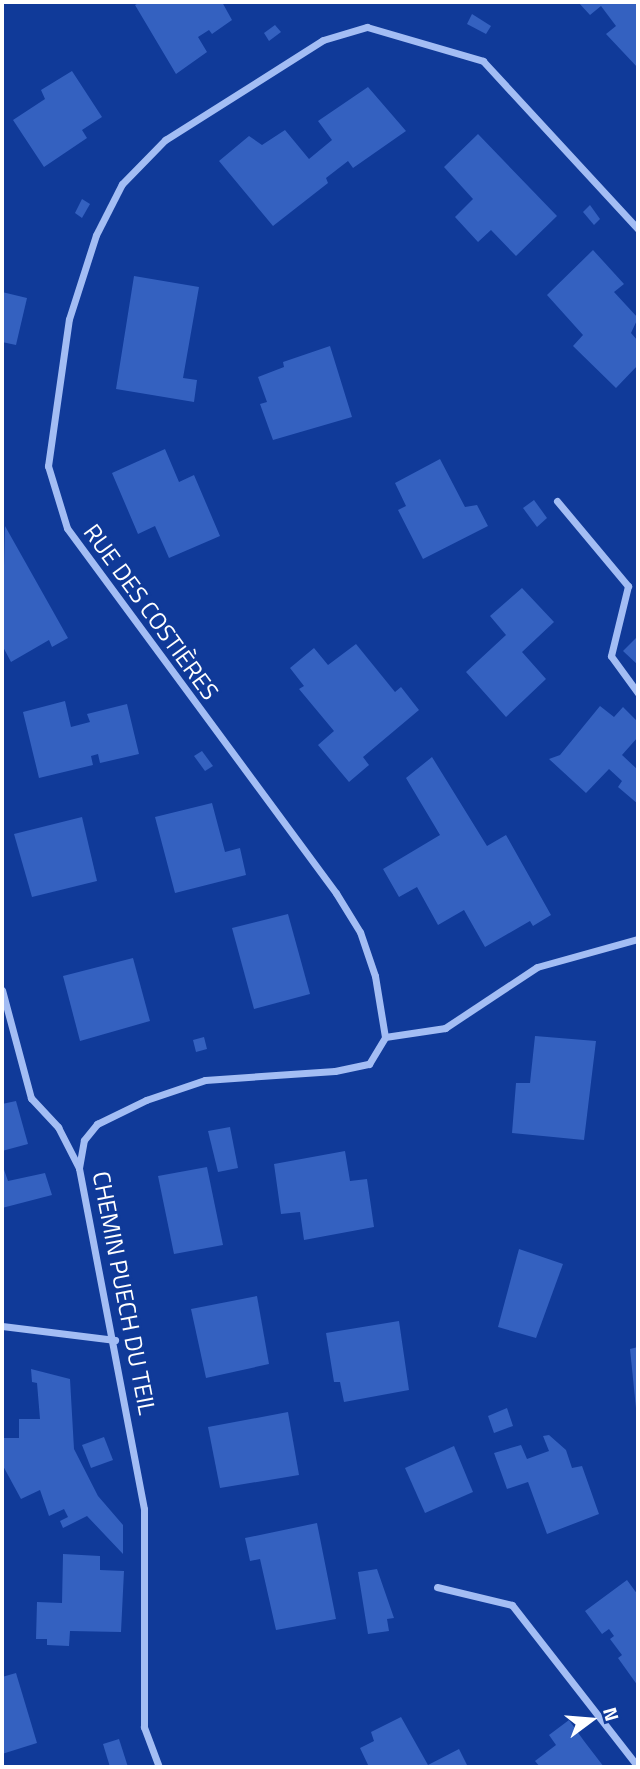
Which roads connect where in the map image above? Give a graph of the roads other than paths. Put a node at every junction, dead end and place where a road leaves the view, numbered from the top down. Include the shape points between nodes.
1 (638, 229) edge
2 (557, 501) dead end
3 (638, 693) edge
4 (638, 939) edge
5 (2, 990) edge
6 (384, 1037) junction
7 (79, 1168) junction
8 (2, 1326) edge
9 (115, 1340) junction
10 (437, 1587) dead end
11 (159, 1767) edge
12 (638, 1767) edge

1 - 6 street, RUE DES COSTIÈRES via 483,61 367,27 323,40 165,140 122,184 96,235 69,319 48,466 67,528 336,893 360,932 375,976
2 - 3 street via 628,586 611,656
4 - 6 street via 537,967 445,1028
5 - 7 street via 31,1098 58,1127
6 - 7 street, CHEMIN PUECH DU TEIL via 369,1064 335,1071 205,1080 146,1100 97,1124 83,1140
7 - 9 street, CHEMIN PUECH DU TEIL
8 - 9 street
9 - 11 street, CHEMIN PUECH DU TEIL via 144,1509 144,1727
10 - 12 street via 512,1605

